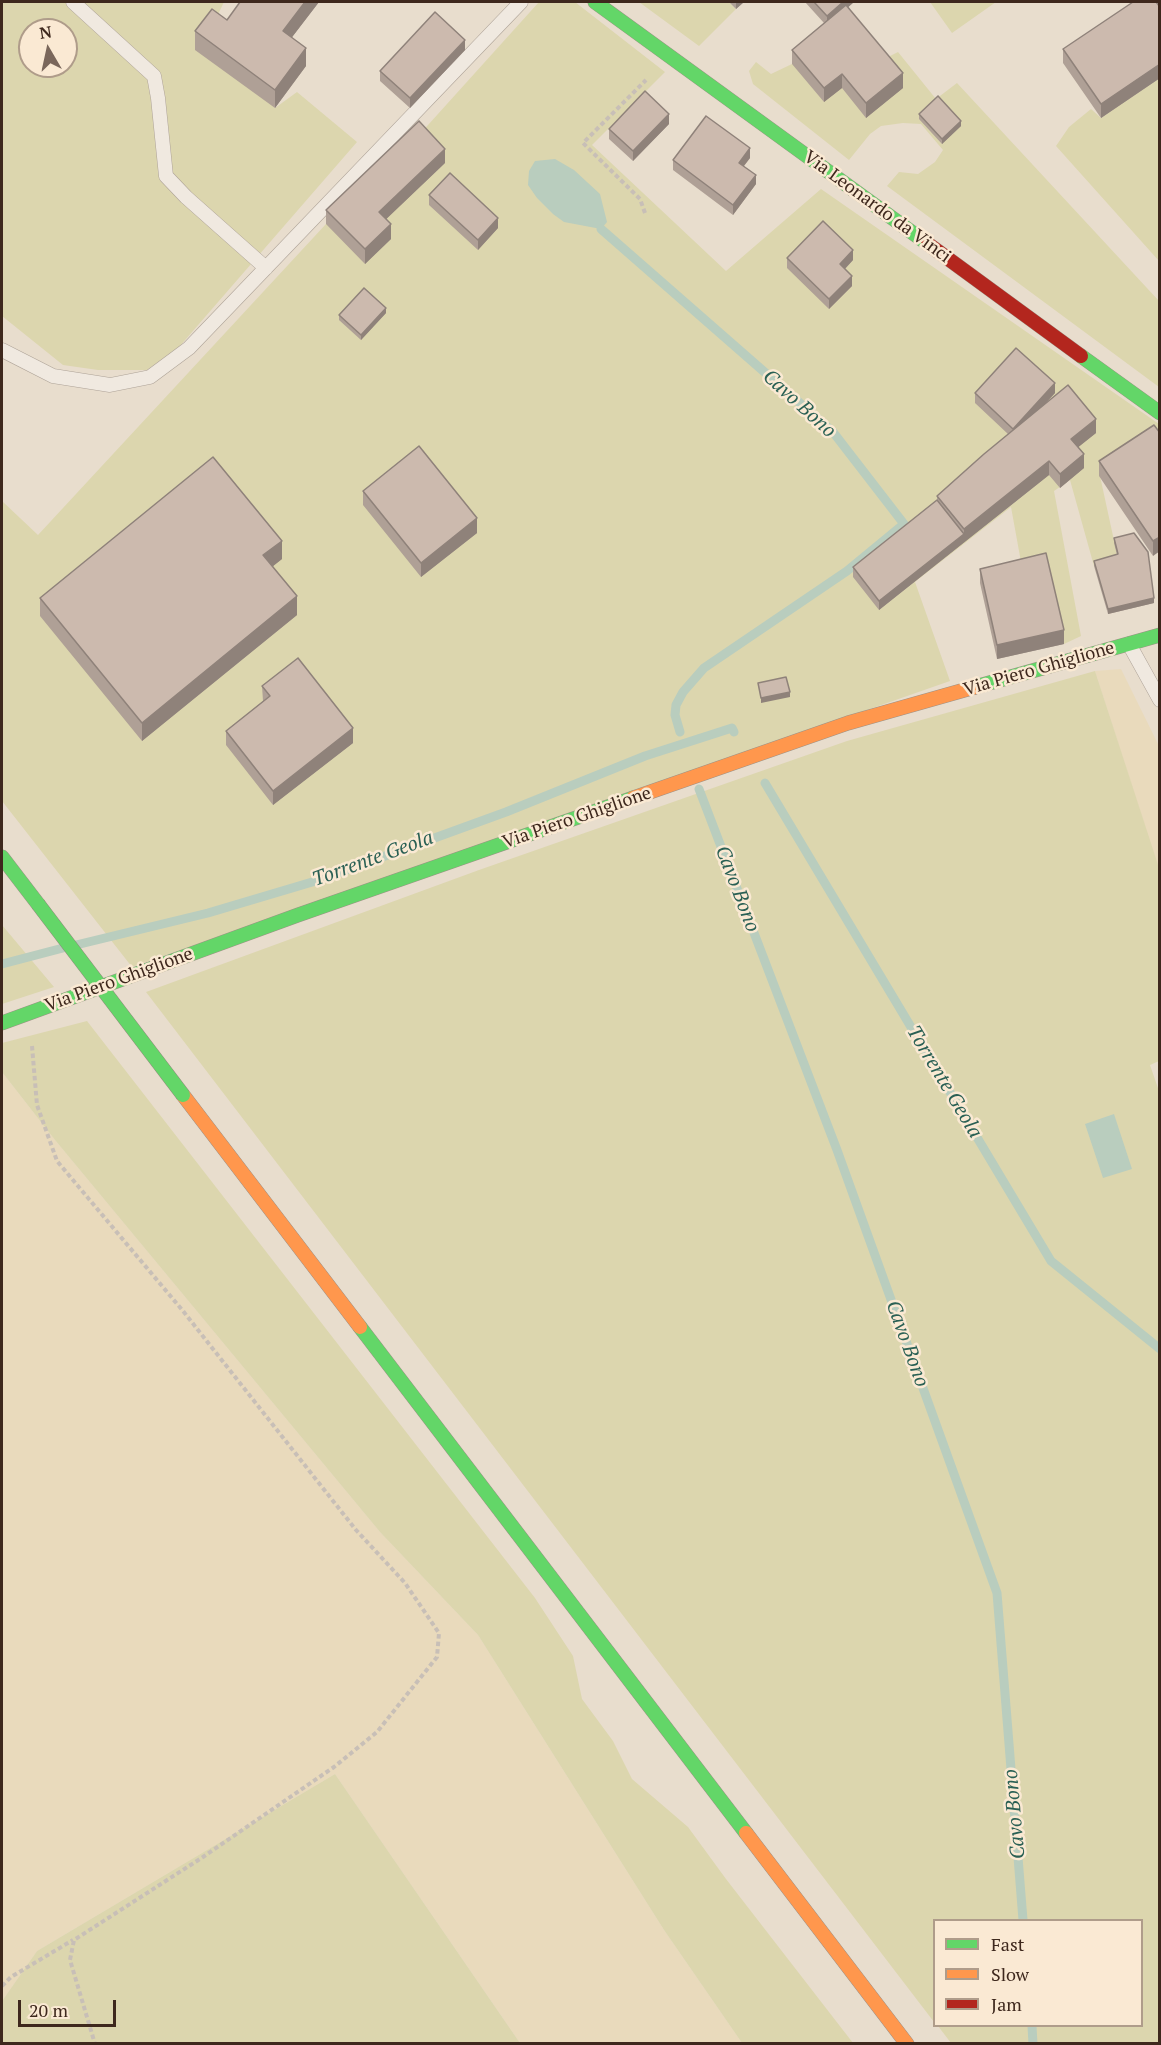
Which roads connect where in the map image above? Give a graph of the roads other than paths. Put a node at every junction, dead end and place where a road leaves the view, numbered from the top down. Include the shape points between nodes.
1 (73, 2) edge
2 (521, 2) edge
3 (595, 2) edge
4 (266, 268) junction
5 (2, 350) edge
6 (1160, 413) edge
7 (1160, 635) edge
8 (1129, 643) junction
9 (1160, 700) edge
10 (2, 857) edge
11 (2, 1023) edge
12 (907, 2043) edge

1 - 4 lane via 153,76 166,176
2 - 4 lane
3 - 6 main road, Via Leonardo da Vinci
4 - 5 lane via 189,348 150,377 110,385 53,376
7 - 8 main road, Via Piero Ghiglione
8 - 9 lane
8 - 11 main road, Via Piero Ghiglione via 848,723
10 - 12 main road, bridge

